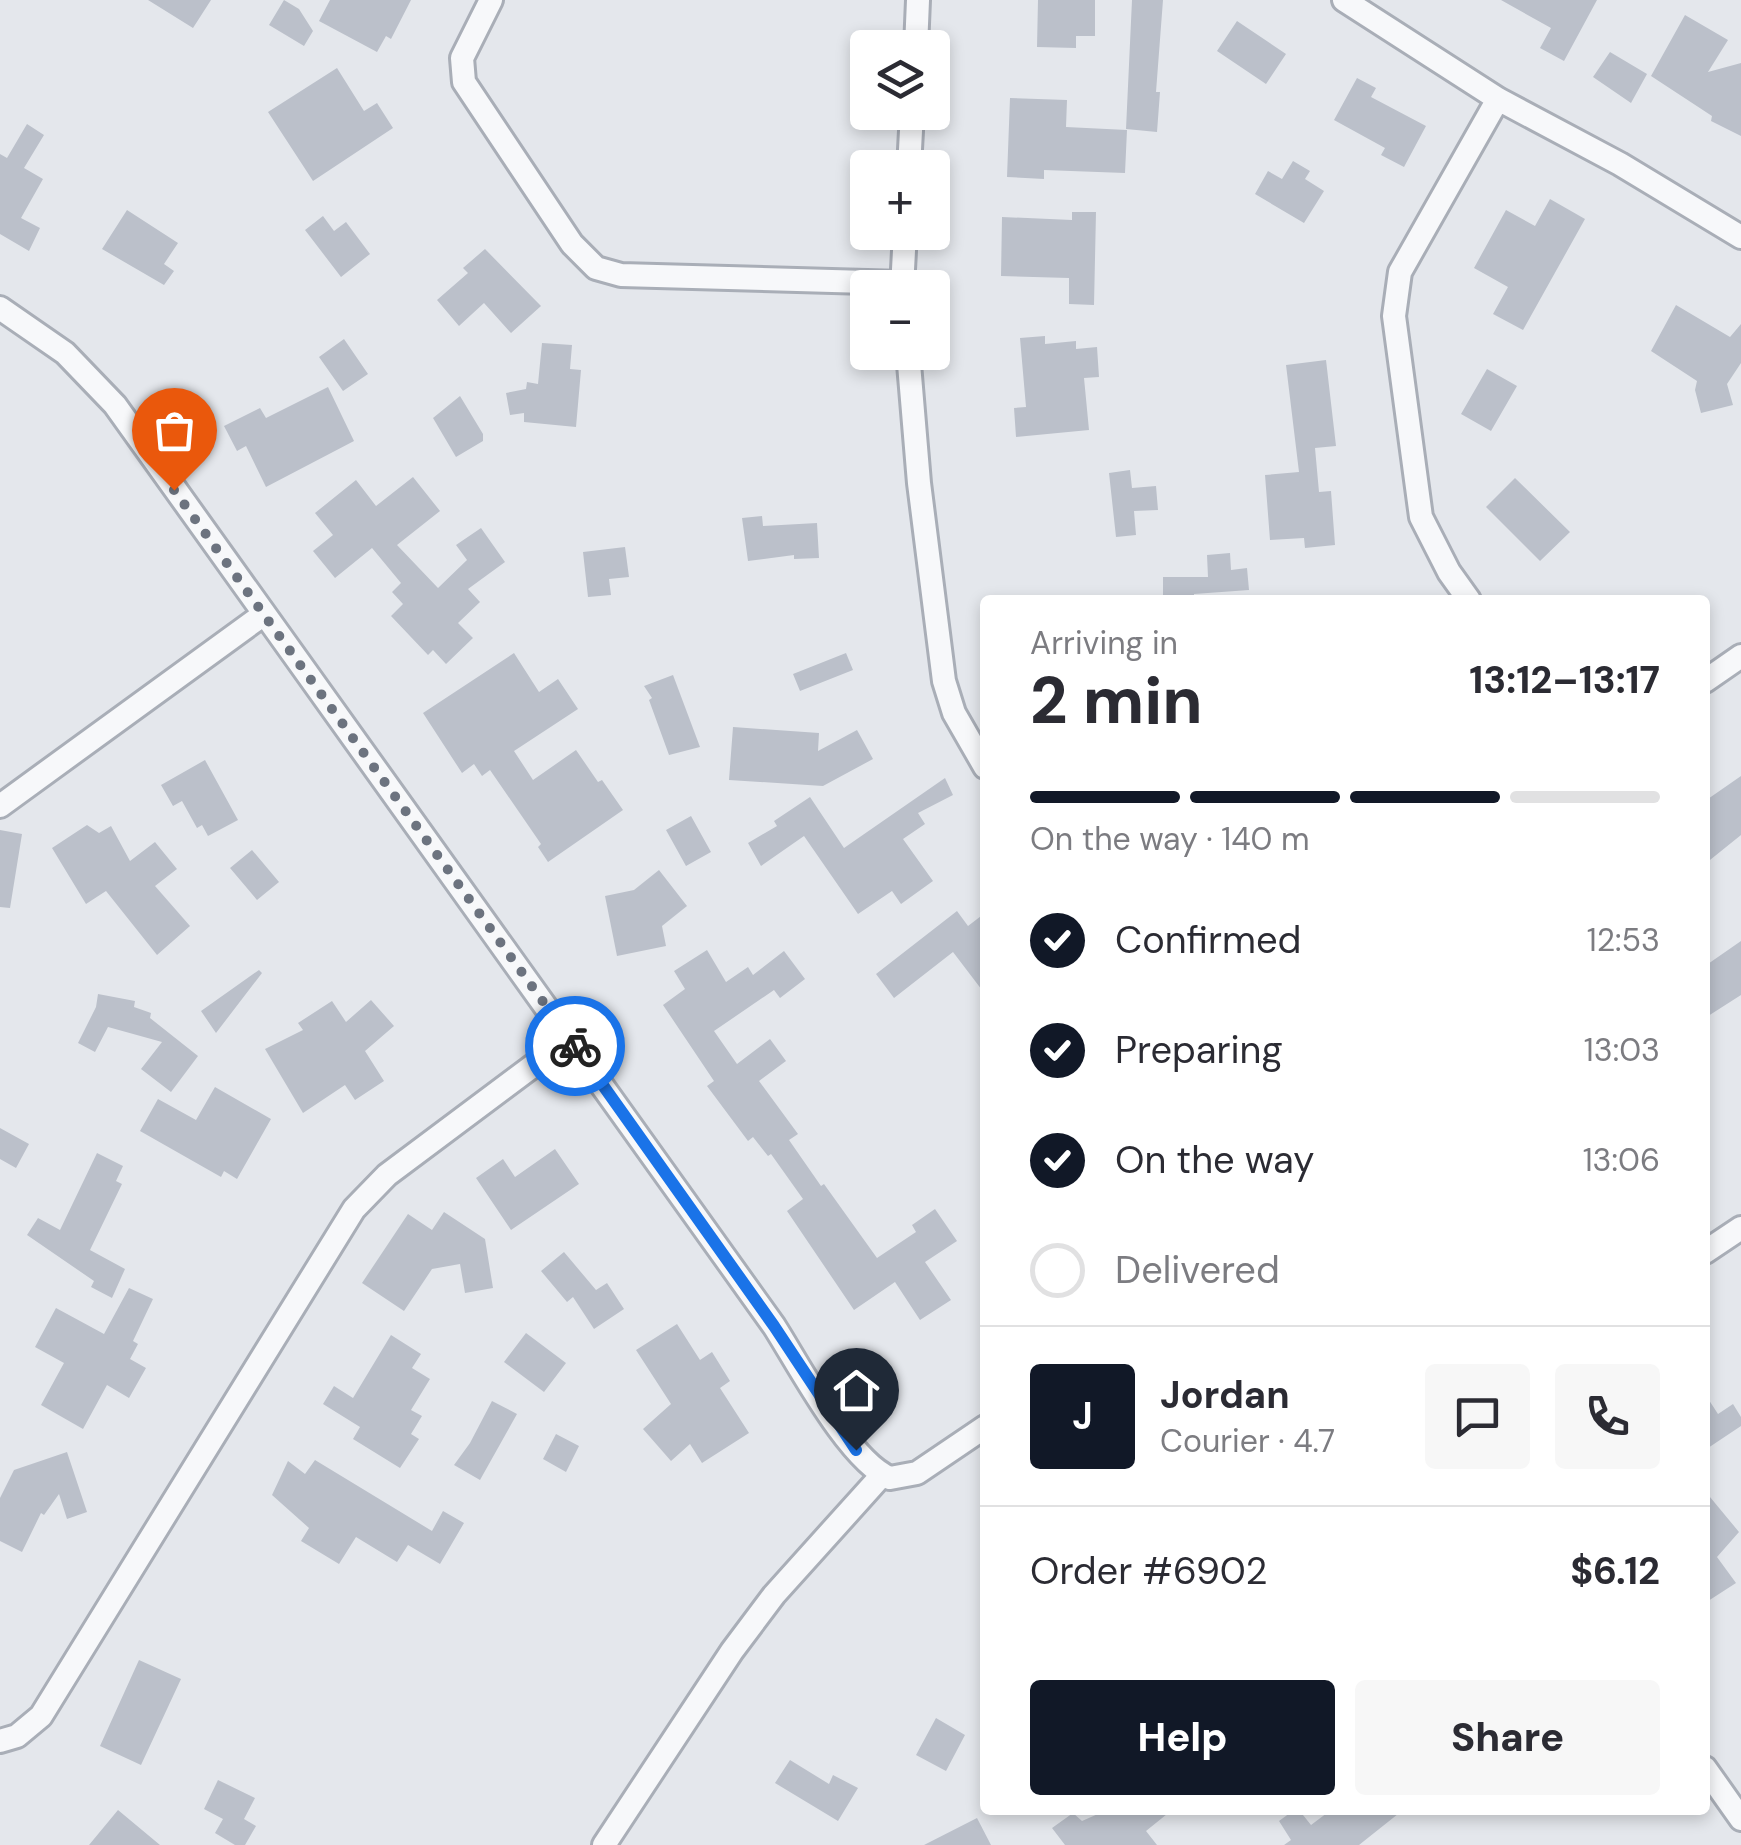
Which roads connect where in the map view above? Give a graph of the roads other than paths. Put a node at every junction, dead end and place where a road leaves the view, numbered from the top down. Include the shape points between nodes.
1 (491, 0) edge
2 (918, 0) edge
3 (1344, 0) edge
4 (917, 30) edge
5 (1498, 99) junction
6 (1741, 237) edge
7 (850, 283) edge
8 (0, 308) edge
9 (910, 370) edge
10 (1466, 595) edge
11 (264, 614) junction
12 (1741, 656) edge
13 (1710, 678) edge
14 (980, 758) edge
15 (0, 806) edge
16 (569, 1038) junction
17 (1741, 1228) edge
18 (1710, 1249) edge
19 (980, 1430) edge
20 (882, 1475) junction
21 (0, 1741) edge
22 (1710, 1775) edge
23 (1741, 1819) edge
24 (604, 1845) edge

1 - 7 street via 462,58 464,82 572,244 596,268 620,276
2 - 4 street
3 - 5 street
5 - 6 street
5 - 10 street via 1400,272 1395,300 1421,517
8 - 11 street via 65,353 105,394
9 - 14 street via 944,682
11 - 15 street
11 - 16 street
12 - 13 street
16 - 20 street via 828,1411
16 - 21 street via 361,1201 42,1716
17 - 18 street
19 - 20 street via 917,1474
20 - 24 street via 725,1660
22 - 23 street

